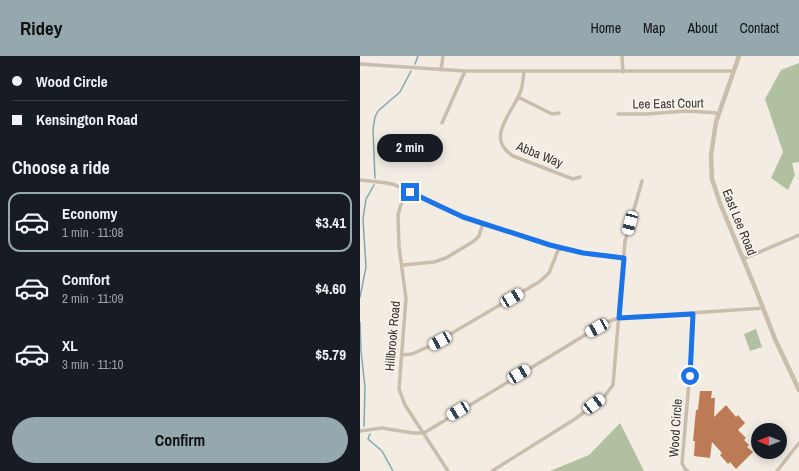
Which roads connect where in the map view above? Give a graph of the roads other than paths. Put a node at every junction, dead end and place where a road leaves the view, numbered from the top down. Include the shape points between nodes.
1 (443, 56) edge
2 (622, 56) edge
3 (739, 56) edge
4 (360, 64) edge
5 (441, 70) junction
6 (465, 71) junction
7 (733, 71) junction
8 (524, 72) junction
9 (623, 72) junction
10 (518, 97) junction
11 (559, 113) dead end
12 (718, 113) junction
13 (618, 114) dead end
14 (442, 122) dead end
15 (580, 176) dead end
16 (360, 180) edge
17 (642, 181) dead end
18 (410, 192) junction
19 (483, 223) junction
20 (799, 235) edge
21 (559, 248) junction
22 (624, 258) junction
23 (743, 259) junction
24 (402, 265) junction
25 (763, 308) junction
26 (693, 314) junction
27 (619, 318) junction
28 (402, 355) junction
29 (799, 390) edge
30 (360, 431) edge
31 (424, 432) junction
32 (799, 443) edge
33 (448, 471) edge
34 (492, 471) edge
35 (688, 471) edge
36 (777, 471) edge

1 - 5 street
2 - 9 street
3 - 7 street, East Lee Road
4 - 5 street
5 - 6 street
6 - 8 street
6 - 14 street
7 - 9 street
7 - 12 street, East Lee Road
8 - 9 street
8 - 10 street, Abba Way via 523,86
10 - 11 street via 552,114
10 - 15 street, Abba Way via 500,133 502,146 506,152 573,179
12 - 13 street, Lee East Court via 686,111
12 - 23 street, East Lee Road via 712,147 712,179
16 - 18 street via 391,184
17 - 22 street via 627,232
18 - 19 street via 446,210
18 - 24 street, Hillbrook Road via 401,204 398,216
19 - 21 street
19 - 24 street via 474,241 446,258 434,262
20 - 23 street
21 - 22 street
21 - 28 street via 549,273 539,282 430,346 412,354
22 - 27 street
23 - 25 street, East Lee Road
24 - 28 street, Hillbrook Road via 406,298
25 - 26 street
25 - 29 street, East Lee Road
26 - 27 street
26 - 35 street, Wood Circle via 682,463
27 - 31 street via 590,332
27 - 34 street via 614,380 606,395 563,427
28 - 31 street, Hillbrook Road via 400,395
30 - 31 street via 382,428 413,433
31 - 33 street, Hillbrook Road
32 - 36 street

